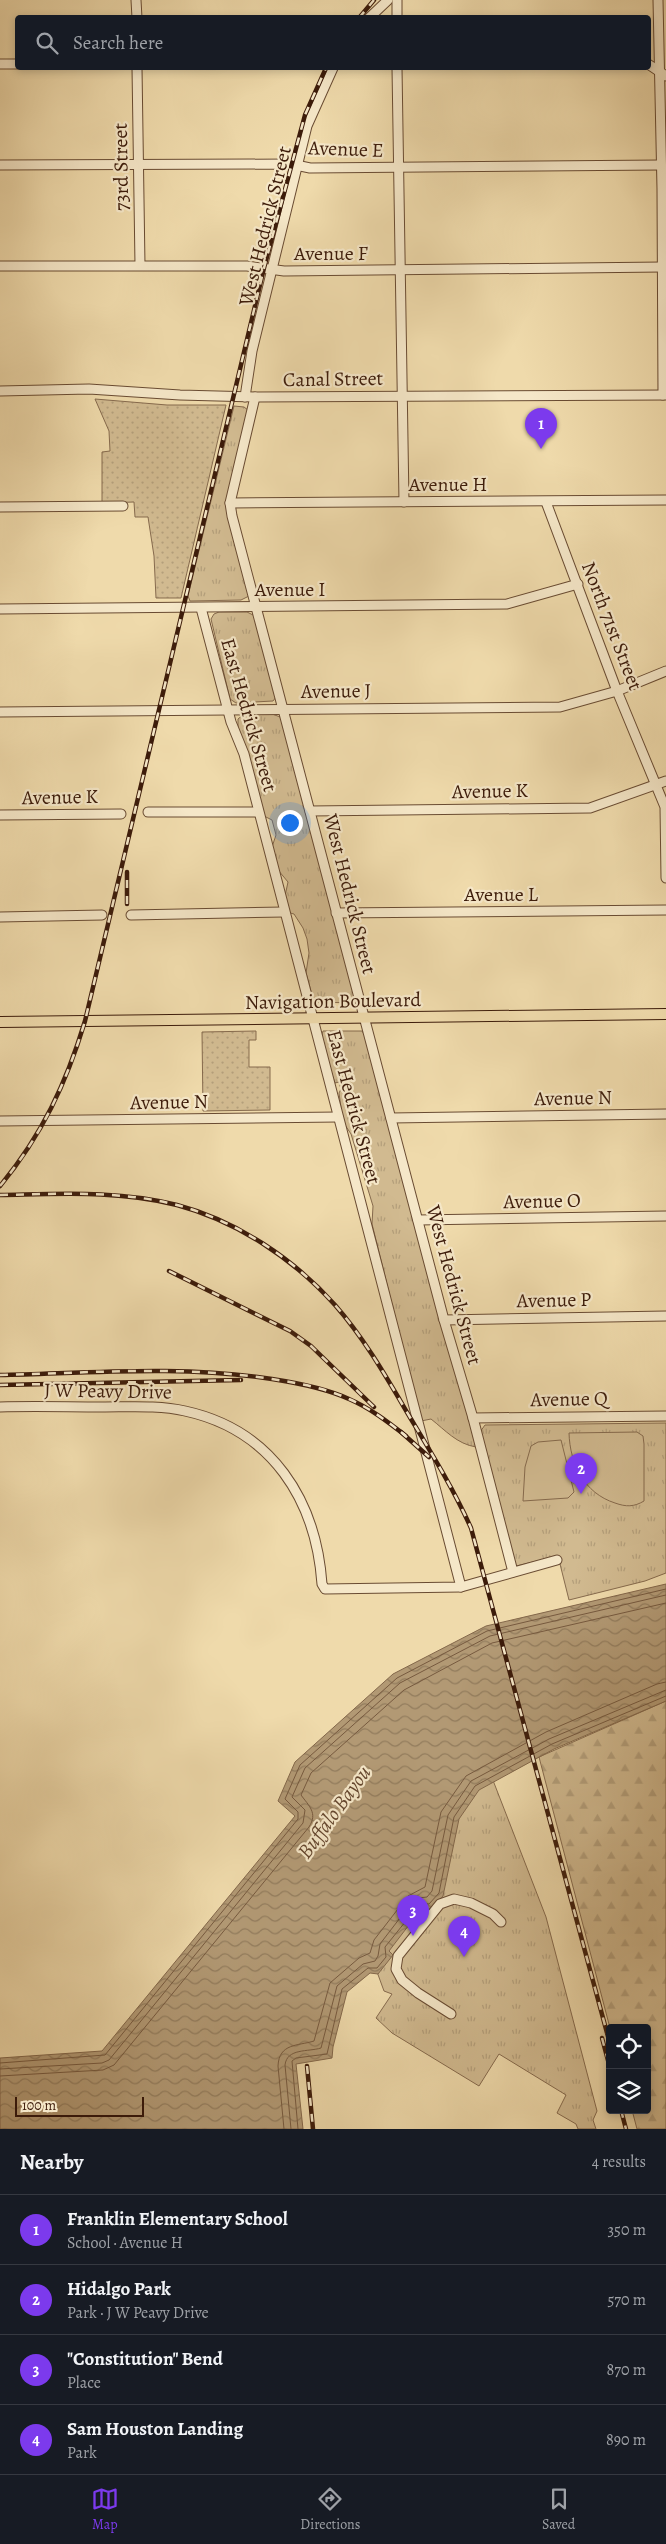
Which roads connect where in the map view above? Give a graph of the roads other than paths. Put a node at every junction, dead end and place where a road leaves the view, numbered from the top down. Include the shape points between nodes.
1 (136, 0) edge
2 (388, 0) edge
3 (658, 0) edge
4 (400, 2) edge
5 (137, 15) edge
6 (372, 15) edge
7 (398, 15) edge
8 (0, 64) edge
9 (15, 64) edge
10 (651, 66) edge
11 (137, 70) edge
12 (332, 70) edge
13 (397, 70) edge
14 (663, 74) edge
15 (138, 163) junction
16 (0, 165) edge
17 (298, 165) junction
18 (661, 165) junction
19 (399, 168) junction
20 (664, 188) edge
21 (140, 265) junction
22 (0, 266) edge
23 (662, 267) junction
24 (273, 269) junction
25 (400, 270) junction
26 (665, 290) edge
27 (0, 391) edge
28 (402, 395) junction
29 (665, 395) edge
30 (245, 396) junction
31 (255, 397) junction
32 (666, 500) edge
33 (404, 502) junction
34 (546, 502) junction
35 (230, 504) junction
36 (123, 506) dead end
37 (0, 507) edge
38 (578, 584) junction
39 (256, 606) junction
40 (201, 608) junction
41 (0, 609) edge
42 (666, 671) edge
43 (617, 690) junction
44 (228, 709) junction
45 (284, 709) junction
46 (0, 712) edge
47 (666, 781) edge
48 (656, 784) junction
49 (310, 811) junction
50 (148, 812) dead end
51 (258, 812) junction
52 (121, 814) dead end
53 (0, 815) edge
54 (666, 878) edge
55 (666, 910) edge
56 (284, 912) junction
57 (336, 913) junction
58 (102, 915) dead end
59 (132, 915) dead end
60 (0, 917) edge
61 (666, 1014) edge
62 (363, 1018) junction
63 (312, 1019) junction
64 (0, 1022) edge
65 (666, 1114) edge
66 (338, 1117) junction
67 (391, 1118) junction
68 (0, 1122) edge
69 (666, 1216) edge
70 (418, 1220) junction
71 (666, 1316) edge
72 (444, 1320) junction
73 (0, 1407) edge
74 (666, 1416) edge
75 (473, 1418) junction
76 (557, 1560) dead end
77 (513, 1572) junction
78 (461, 1587) junction
79 (501, 1922) dead end
80 (451, 2014) dead end

1 - 5 street
2 - 6 street
3 - 14 street
4 - 7 street
8 - 9 street
10 - 14 street
11 - 15 street, 73rd Street
12 - 17 street, West Hedrick Street via 307,126
13 - 19 street
14 - 18 street
15 - 16 street, Avenue E
15 - 17 street, Avenue E
15 - 21 street, 73rd Street
17 - 19 street, Avenue E via 310,168
17 - 24 street, West Hedrick Street
18 - 19 street, Avenue E
18 - 20 street
19 - 25 street
20 - 23 street
21 - 22 street, Avenue F
21 - 24 street, Avenue F
23 - 25 street, Avenue F
23 - 26 street
24 - 25 street, Avenue F
24 - 30 street, West Hedrick Street via 252,351
25 - 28 street
26 - 29 street
27 - 30 street, Canal Street via 88,389 180,396
28 - 29 street, Canal Street
28 - 31 street, Canal Street
28 - 33 street
30 - 31 street, Canal Street
31 - 35 street, West Hedrick Street
32 - 34 street, Avenue H
33 - 34 street, Avenue H
33 - 35 street, Avenue H
34 - 38 street, North 71st Street
35 - 39 street, West Hedrick Street
36 - 37 street
38 - 39 street, Avenue I via 507,604
38 - 43 street, North 71st Street
39 - 40 street, Avenue I
39 - 45 street, West Hedrick Street
40 - 41 street, Avenue I
40 - 44 street, East Hedrick Street
42 - 43 street, Avenue J
43 - 45 street, Avenue J via 560,707
43 - 48 street, North 71st Street
44 - 45 street, Avenue J
44 - 46 street, Avenue J
44 - 51 street, East Hedrick Street via 244,754
45 - 49 street, West Hedrick Street
47 - 48 street, Avenue K
48 - 49 street, Avenue K via 590,808
48 - 54 street, North 71st Street via 665,807
49 - 57 street, West Hedrick Street
50 - 51 street
51 - 56 street, East Hedrick Street
52 - 53 street, Avenue K
55 - 57 street, Avenue L
56 - 59 street
56 - 63 street, East Hedrick Street
57 - 62 street, West Hedrick Street
58 - 60 street
61 - 62 main road, Navigation Boulevard
62 - 63 main road, Navigation Boulevard
62 - 67 street, West Hedrick Street
63 - 64 main road, Navigation Boulevard
63 - 66 street, East Hedrick Street
65 - 67 street, Avenue N
66 - 68 street, Avenue N
66 - 78 street, East Hedrick Street
67 - 70 street, West Hedrick Street
69 - 70 street, Avenue O
70 - 72 street, West Hedrick Street
71 - 72 street, Avenue P
72 - 75 street, West Hedrick Street
73 - 78 street, J W Peavy Drive via 151,1407 184,1410 211,1418 254,1442 286,1477 313,1527 325,1589
74 - 75 street, Avenue Q
75 - 77 street, West Hedrick Street
76 - 77 street, J W Peavy Drive
77 - 78 street, J W Peavy Drive
79 - 80 street via 471,1903 454,1899 440,1904 398,1956 396,1969 402,1980

